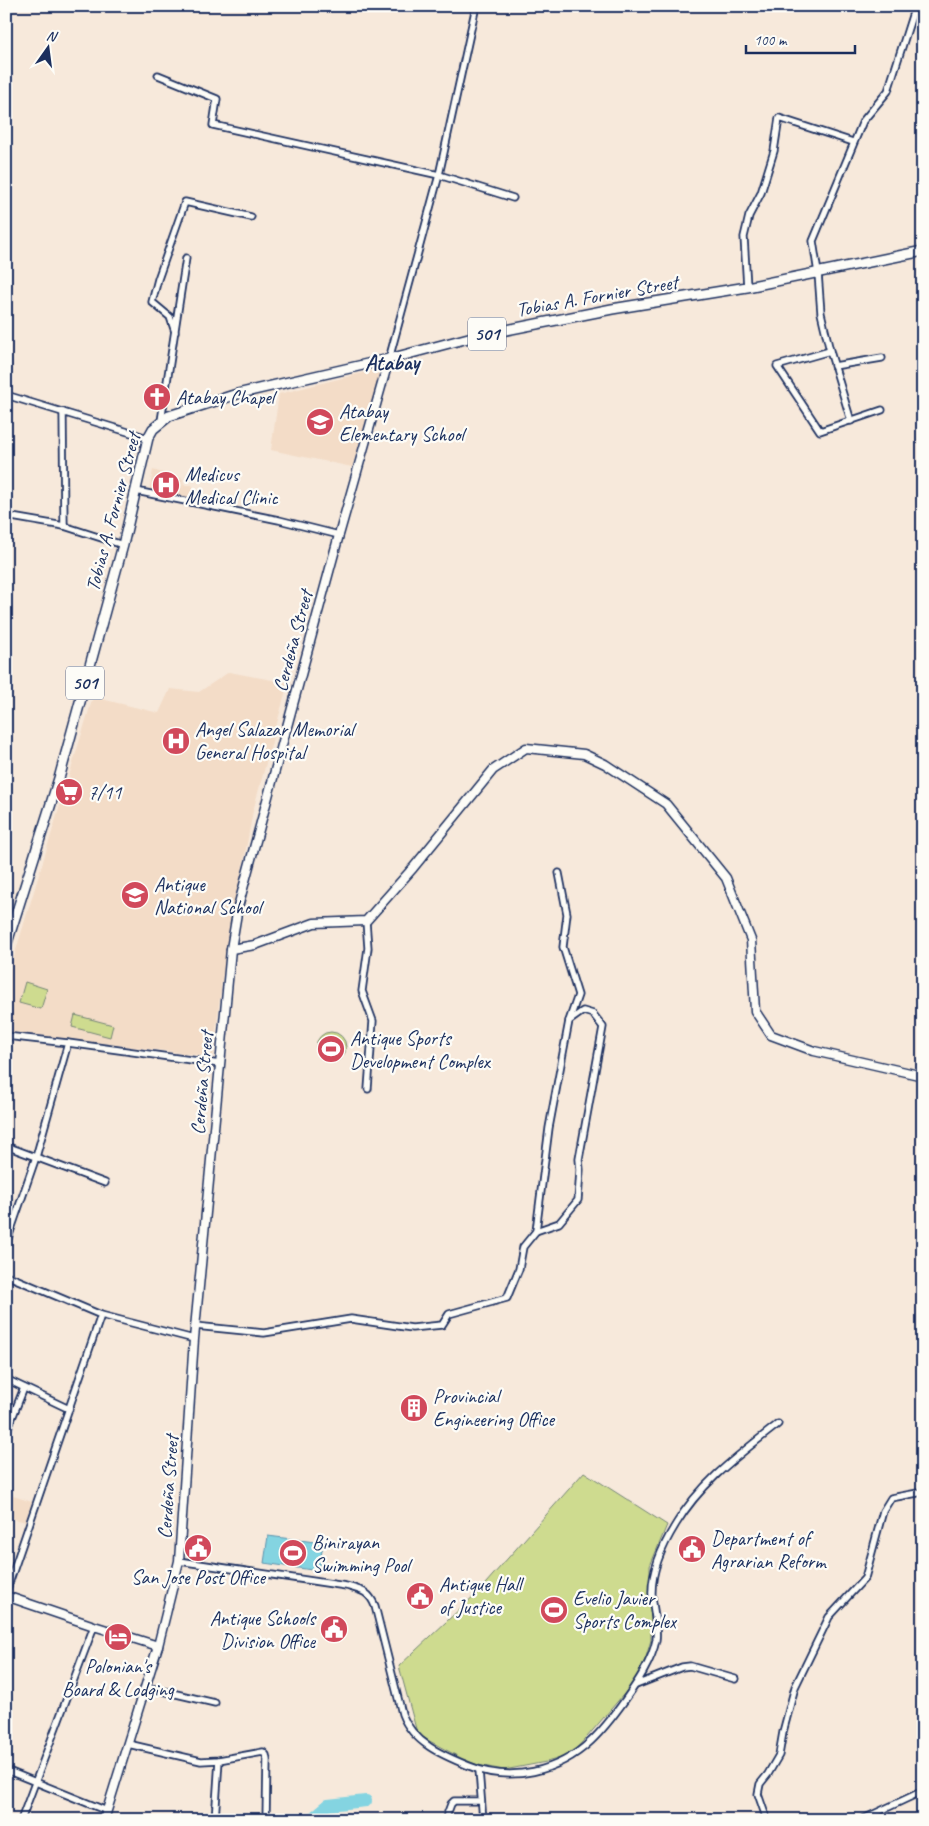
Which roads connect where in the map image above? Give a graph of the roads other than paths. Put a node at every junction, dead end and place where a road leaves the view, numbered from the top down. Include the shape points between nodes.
1 (476, 6) edge
2 (915, 6) edge
3 (158, 75) dead end
4 (853, 142) junction
5 (440, 175) junction
6 (513, 198) dead end
7 (251, 217) dead end
8 (923, 251) edge
9 (186, 258) dead end
10 (818, 273) junction
11 (747, 287) junction
12 (175, 332) junction
13 (830, 351) junction
14 (882, 358) dead end
15 (390, 359) junction
16 (834, 366) junction
17 (6, 395) edge
18 (882, 410) dead end
19 (63, 412) junction
20 (161, 421) junction
21 (851, 421) junction
22 (148, 438) junction
23 (136, 491) junction
24 (6, 516) edge
25 (64, 526) junction
26 (339, 535) junction
27 (123, 545) junction
28 (559, 873) dead end
29 (366, 921) junction
30 (6, 946) edge
31 (231, 949) junction
32 (569, 1021) junction
33 (6, 1036) edge
34 (68, 1043) junction
35 (220, 1064) junction
36 (923, 1076) edge
37 (368, 1089) dead end
38 (6, 1146) edge
39 (36, 1157) junction
40 (105, 1183) dead end
41 (536, 1231) junction
42 (6, 1244) edge
43 (6, 1275) edge
44 (101, 1315) junction
45 (195, 1326) junction
46 (194, 1339) junction
47 (6, 1379) edge
48 (24, 1388) junction
49 (69, 1409) junction
50 (778, 1424) dead end
51 (6, 1433) edge
52 (923, 1492) edge
53 (179, 1561) junction
54 (8, 1597) edge
55 (94, 1626) junction
56 (158, 1646) junction
57 (735, 1679) dead end
58 (636, 1685) junction
59 (146, 1687) junction
60 (216, 1703) dead end
61 (128, 1744) junction
62 (219, 1760) junction
63 (6, 1770) edge
64 (479, 1770) junction
65 (36, 1782) junction
66 (923, 1791) edge
67 (481, 1801) junction
68 (107, 1811) junction
69 (266, 1819) edge
70 (21, 1820) edge
71 (104, 1820) edge
72 (215, 1820) edge
73 (444, 1820) edge
74 (483, 1820) edge
75 (767, 1820) edge
76 (861, 1820) edge

1 - 5 street
2 - 4 street via 888,91 863,121
3 - 5 street via 217,100 213,125
4 - 10 street via 813,241
4 - 11 street via 779,118 774,151 746,230
5 - 6 street
5 - 15 street
7 - 12 street via 185,202 152,302 170,317
8 - 10 main road, 501
9 - 12 street
10 - 11 main road, Tobias A. Fornier Street / 501
10 - 13 street via 821,313
11 - 15 main road, Tobias A. Fornier Street / 501 via 476,336
12 - 20 street
13 - 16 street
13 - 21 street via 777,366 820,431
14 - 16 street
15 - 20 main road, Tobias A. Fornier Street / 501 via 237,394 181,411
15 - 26 main road, Cerdeña Street
16 - 21 street
17 - 19 street
18 - 21 street
19 - 22 street
19 - 25 street
20 - 22 main road, Tobias A. Fornier Street / 501
22 - 23 main road, Tobias A. Fornier Street / 501
23 - 26 street
23 - 27 main road, Tobias A. Fornier Street / 501
24 - 25 street
25 - 27 street
26 - 31 main road, Cerdeña Street via 238,906
27 - 30 main road, Tobias A. Fornier Street / 501 via 60,775
28 - 32 street via 567,914 563,947 578,995
29 - 31 main road via 314,923 255,945
29 - 36 main road via 493,770 526,748 584,754 666,804 726,878 751,940 755,1011 771,1035 814,1051
29 - 37 street via 368,948 362,990 373,1021
31 - 35 main road, Cerdeña Street
32 - 41 street via 549,1128
32 - 41 street via 583,1011 593,1014 603,1027 579,1159 578,1200 559,1223
33 - 34 street
34 - 35 street
34 - 39 street
35 - 45 main road, Cerdeña Street
38 - 39 street
39 - 40 street
39 - 42 street
41 - 45 street via 523,1247 519,1269 507,1298 450,1314 442,1325 412,1328 351,1320 264,1333
43 - 44 street
44 - 46 street
44 - 49 street
45 - 46 main road, Cerdeña Street
46 - 53 main road, Cerdeña Street
47 - 48 street
48 - 49 street
48 - 51 street
49 - 54 street
50 - 58 street via 723,1467 676,1524 654,1567 652,1593 656,1639
52 - 75 street via 891,1498 882,1511 865,1578 833,1611 821,1630 796,1687 779,1755 760,1784 758,1794
53 - 56 main road, Cerdeña Street
53 - 64 street via 346,1586 371,1596 407,1726 414,1736 430,1747
54 - 55 main road
55 - 56 main road
55 - 65 street
56 - 59 main road, Cerdeña Street
57 - 58 street via 690,1666
58 - 64 street via 591,1741 567,1759 538,1772 503,1774
59 - 60 street
59 - 61 main road, Cerdeña Street
61 - 62 street via 201,1761
61 - 68 main road, Cerdeña Street
62 - 69 street via 264,1752
62 - 72 street
63 - 65 street
64 - 67 street
65 - 68 street
65 - 70 street
66 - 76 street
67 - 73 street via 454,1801
67 - 74 street
68 - 71 main road, Cerdeña Street

